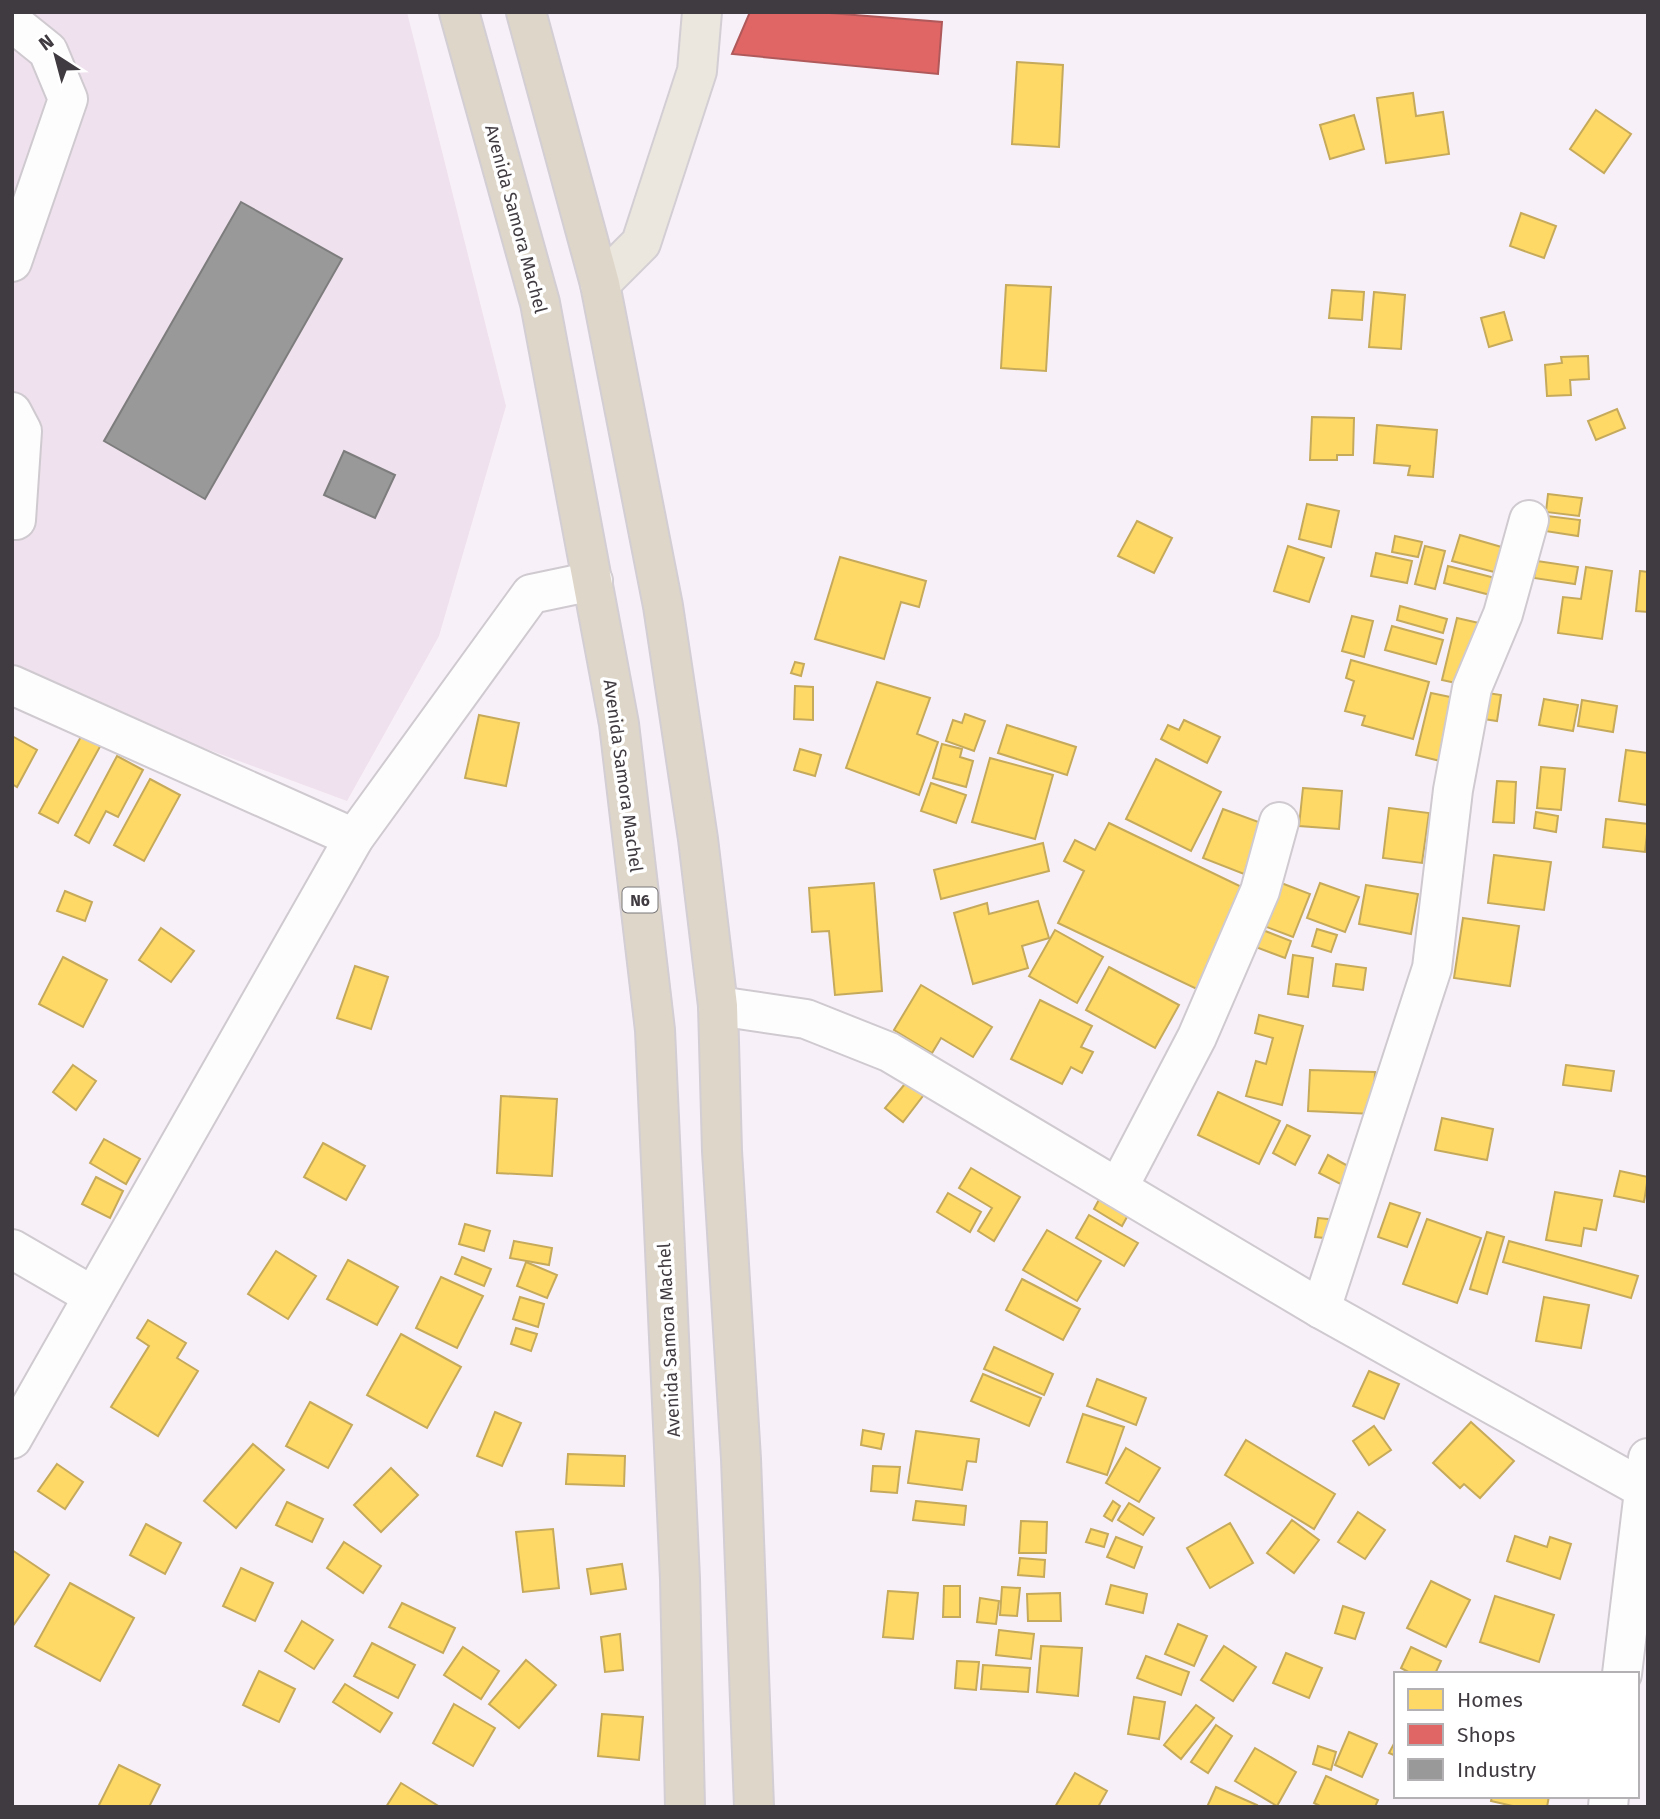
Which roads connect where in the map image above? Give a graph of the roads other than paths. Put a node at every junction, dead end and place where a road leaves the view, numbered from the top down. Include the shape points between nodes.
1 (459, 12) edge
2 (526, 12) edge
3 (702, 12) edge
4 (12, 22) edge
5 (12, 262) edge
6 (600, 284) junction
7 (12, 412) edge
8 (16, 520) dead end
9 (1530, 520) dead end
10 (593, 581) junction
11 (12, 685) edge
12 (1279, 822) dead end
13 (354, 838) junction
14 (718, 1006) junction
15 (1118, 1188) junction
16 (12, 1249) edge
17 (93, 1296) junction
18 (1321, 1308) junction
19 (12, 1439) edge
20 (1645, 1473) edge
21 (1622, 1672) edge
22 (685, 1807) edge
23 (754, 1807) edge

1 - 10 highway, Avenida Samora Machel / N6 via 540,303
2 - 6 highway
3 - 6 main road via 697,71 641,243
4 - 5 street via 48,51 68,99
6 - 14 highway via 663,606
7 - 8 street via 22,431
9 - 18 street via 1503,614 1472,688 1453,790 1432,968
10 - 13 street via 531,594
10 - 22 highway, Avenida Samora Machel / N6 via 619,724 655,1030 680,1579
11 - 13 street
12 - 15 street via 1260,891 1202,1024
13 - 17 street
14 - 15 street via 806,1019 889,1052
14 - 23 highway
15 - 18 street
16 - 17 street
17 - 19 street
18 - 20 street
20 - 21 street

